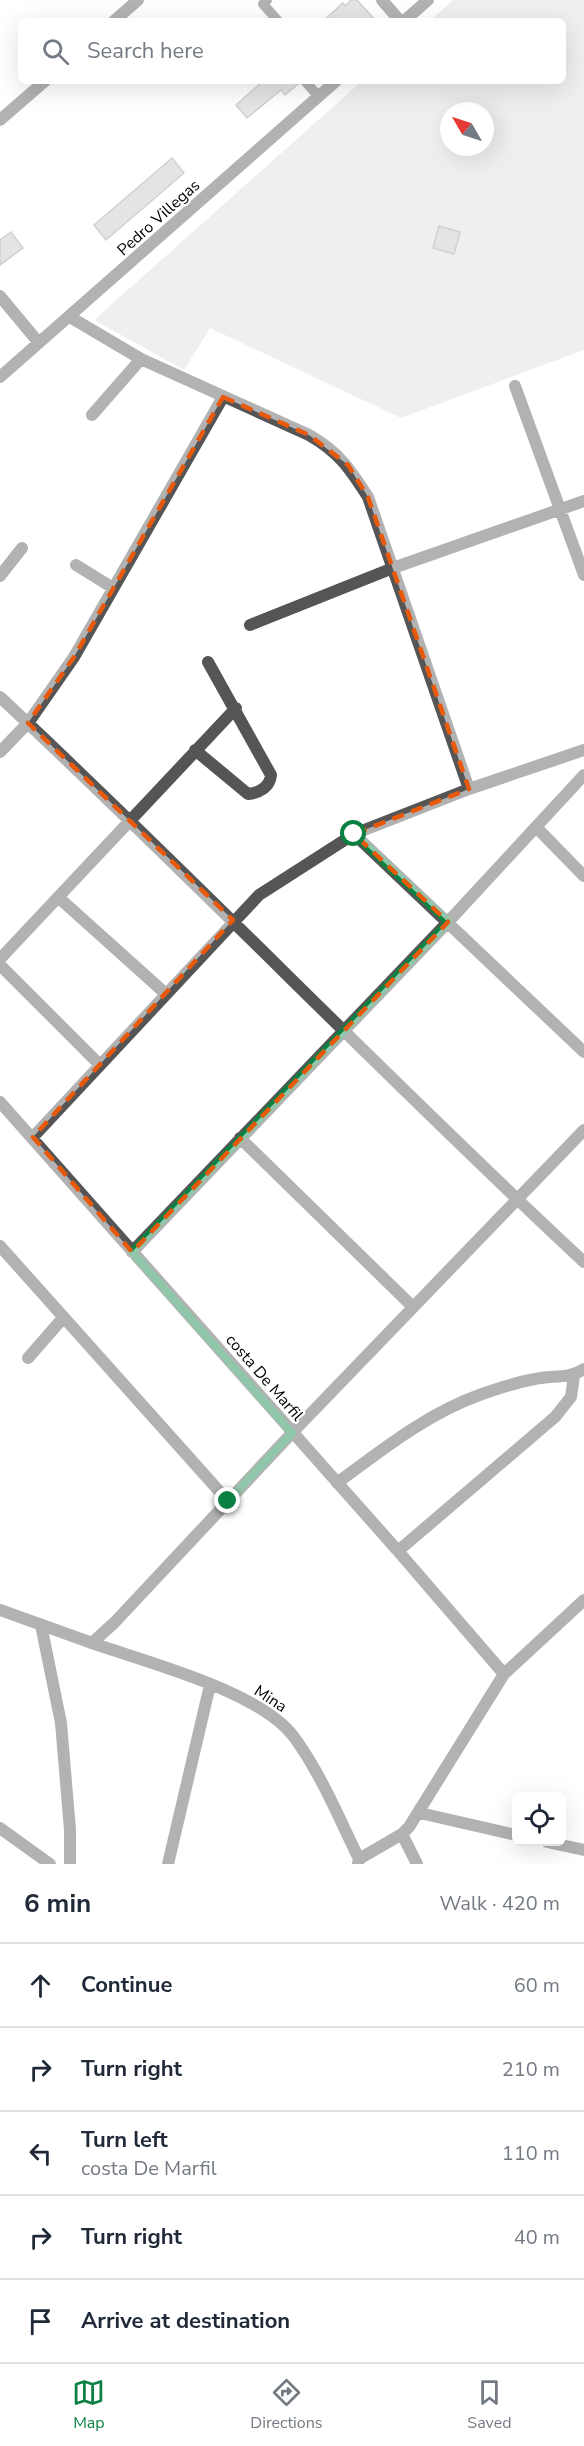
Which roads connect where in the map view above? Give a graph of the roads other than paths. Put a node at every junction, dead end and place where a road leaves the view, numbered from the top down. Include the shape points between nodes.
1 (138, 0) edge
2 (267, 0) edge
3 (382, 0) edge
4 (428, 0) edge
5 (117, 18) edge
6 (275, 18) edge
7 (399, 18) edge
8 (406, 18) edge
9 (42, 84) edge
10 (308, 84) edge
11 (331, 84) edge
12 (319, 97) junction
13 (0, 120) edge
14 (0, 296) edge
15 (70, 317) junction
16 (39, 343) junction
17 (141, 359) junction
18 (0, 377) edge
19 (515, 386) dead end
20 (223, 397) junction
21 (92, 415) dead end
22 (584, 501) edge
23 (558, 510) junction
24 (22, 548) dead end
25 (76, 566) dead end
26 (393, 568) junction
27 (584, 575) edge
28 (0, 576) edge
29 (113, 588) junction
30 (250, 625) dead end
31 (208, 662) dead end
32 (0, 697) edge
33 (236, 708) junction
34 (28, 723) junction
35 (195, 750) junction
36 (584, 750) edge
37 (0, 752) edge
38 (584, 775) edge
39 (469, 789) junction
40 (130, 818) junction
41 (536, 827) junction
42 (354, 834) junction
43 (584, 876) edge
44 (58, 897) junction
45 (233, 920) junction
46 (448, 922) junction
47 (0, 959) edge
48 (0, 965) edge
49 (166, 994) junction
50 (344, 1029) junction
51 (584, 1052) edge
52 (100, 1065) junction
53 (0, 1102) edge
54 (584, 1130) edge
55 (33, 1137) junction
56 (240, 1138) junction
57 (518, 1201) junction
58 (0, 1246) edge
59 (132, 1252) junction
60 (584, 1262) edge
61 (413, 1307) junction
62 (63, 1318) junction
63 (28, 1358) dead end
64 (579, 1373) edge
65 (292, 1433) junction
66 (337, 1483) junction
67 (228, 1501) junction
68 (398, 1551) junction
69 (584, 1600) edge
70 (0, 1610) edge
71 (40, 1625) junction
72 (92, 1643) junction
73 (504, 1674) junction
74 (210, 1685) junction
75 (420, 1813) junction
76 (0, 1828) edge
77 (402, 1834) junction
78 (512, 1834) edge
79 (566, 1846) edge
80 (584, 1850) edge
81 (358, 1862) edge
82 (50, 1864) edge
83 (70, 1864) edge
84 (168, 1864) edge
85 (417, 1864) edge

1 - 5 street
2 - 6 street via 263,4
3 - 7 street
4 - 8 street
9 - 13 street
10 - 12 street
11 - 12 street, Pedro Villegas
12 - 15 street, Pedro Villegas
14 - 16 street
15 - 16 street, Pedro Villegas
15 - 17 street
16 - 18 street, Pedro Villegas
17 - 20 street
17 - 21 street
19 - 23 street
20 - 26 street via 331,447 368,497
20 - 29 street
22 - 23 street
23 - 26 street
23 - 27 street
24 - 28 street
25 - 29 street
26 - 30 street
26 - 39 street
29 - 34 street via 74,657
31 - 33 street
32 - 34 street
33 - 35 street
33 - 35 street via 271,775 267,786 248,794
34 - 37 street
34 - 40 street
35 - 40 street
36 - 39 street
38 - 41 street
39 - 42 street
40 - 44 street
40 - 45 street
41 - 43 street
41 - 46 street
42 - 45 street via 259,895
42 - 46 street
44 - 47 street
44 - 49 street
45 - 49 street
45 - 50 street
46 - 50 street
46 - 51 street
48 - 52 street
49 - 52 street
50 - 56 street
50 - 57 street
52 - 55 street
53 - 55 street, costa De Marfil
54 - 57 street
55 - 59 street, costa De Marfil
56 - 59 street
56 - 61 street
57 - 60 street
57 - 61 street
58 - 62 street
59 - 65 street, costa De Marfil
61 - 65 street
62 - 63 street
62 - 67 street
64 - 66 street via 535,1379 455,1406 396,1439
64 - 68 street via 571,1397 555,1417
65 - 66 street, costa De Marfil
65 - 67 street
66 - 68 street, costa De Marfil
67 - 72 street
68 - 73 street, costa De Marfil
69 - 73 street
70 - 71 street, Mina
71 - 72 street, Mina
71 - 83 street via 61,1723
72 - 74 street, Mina
73 - 75 street
74 - 81 street, Mina via 255,1705 294,1736 335,1810
74 - 84 street
75 - 77 street
75 - 78 street
76 - 82 street
77 - 81 street
77 - 85 street
79 - 80 street

